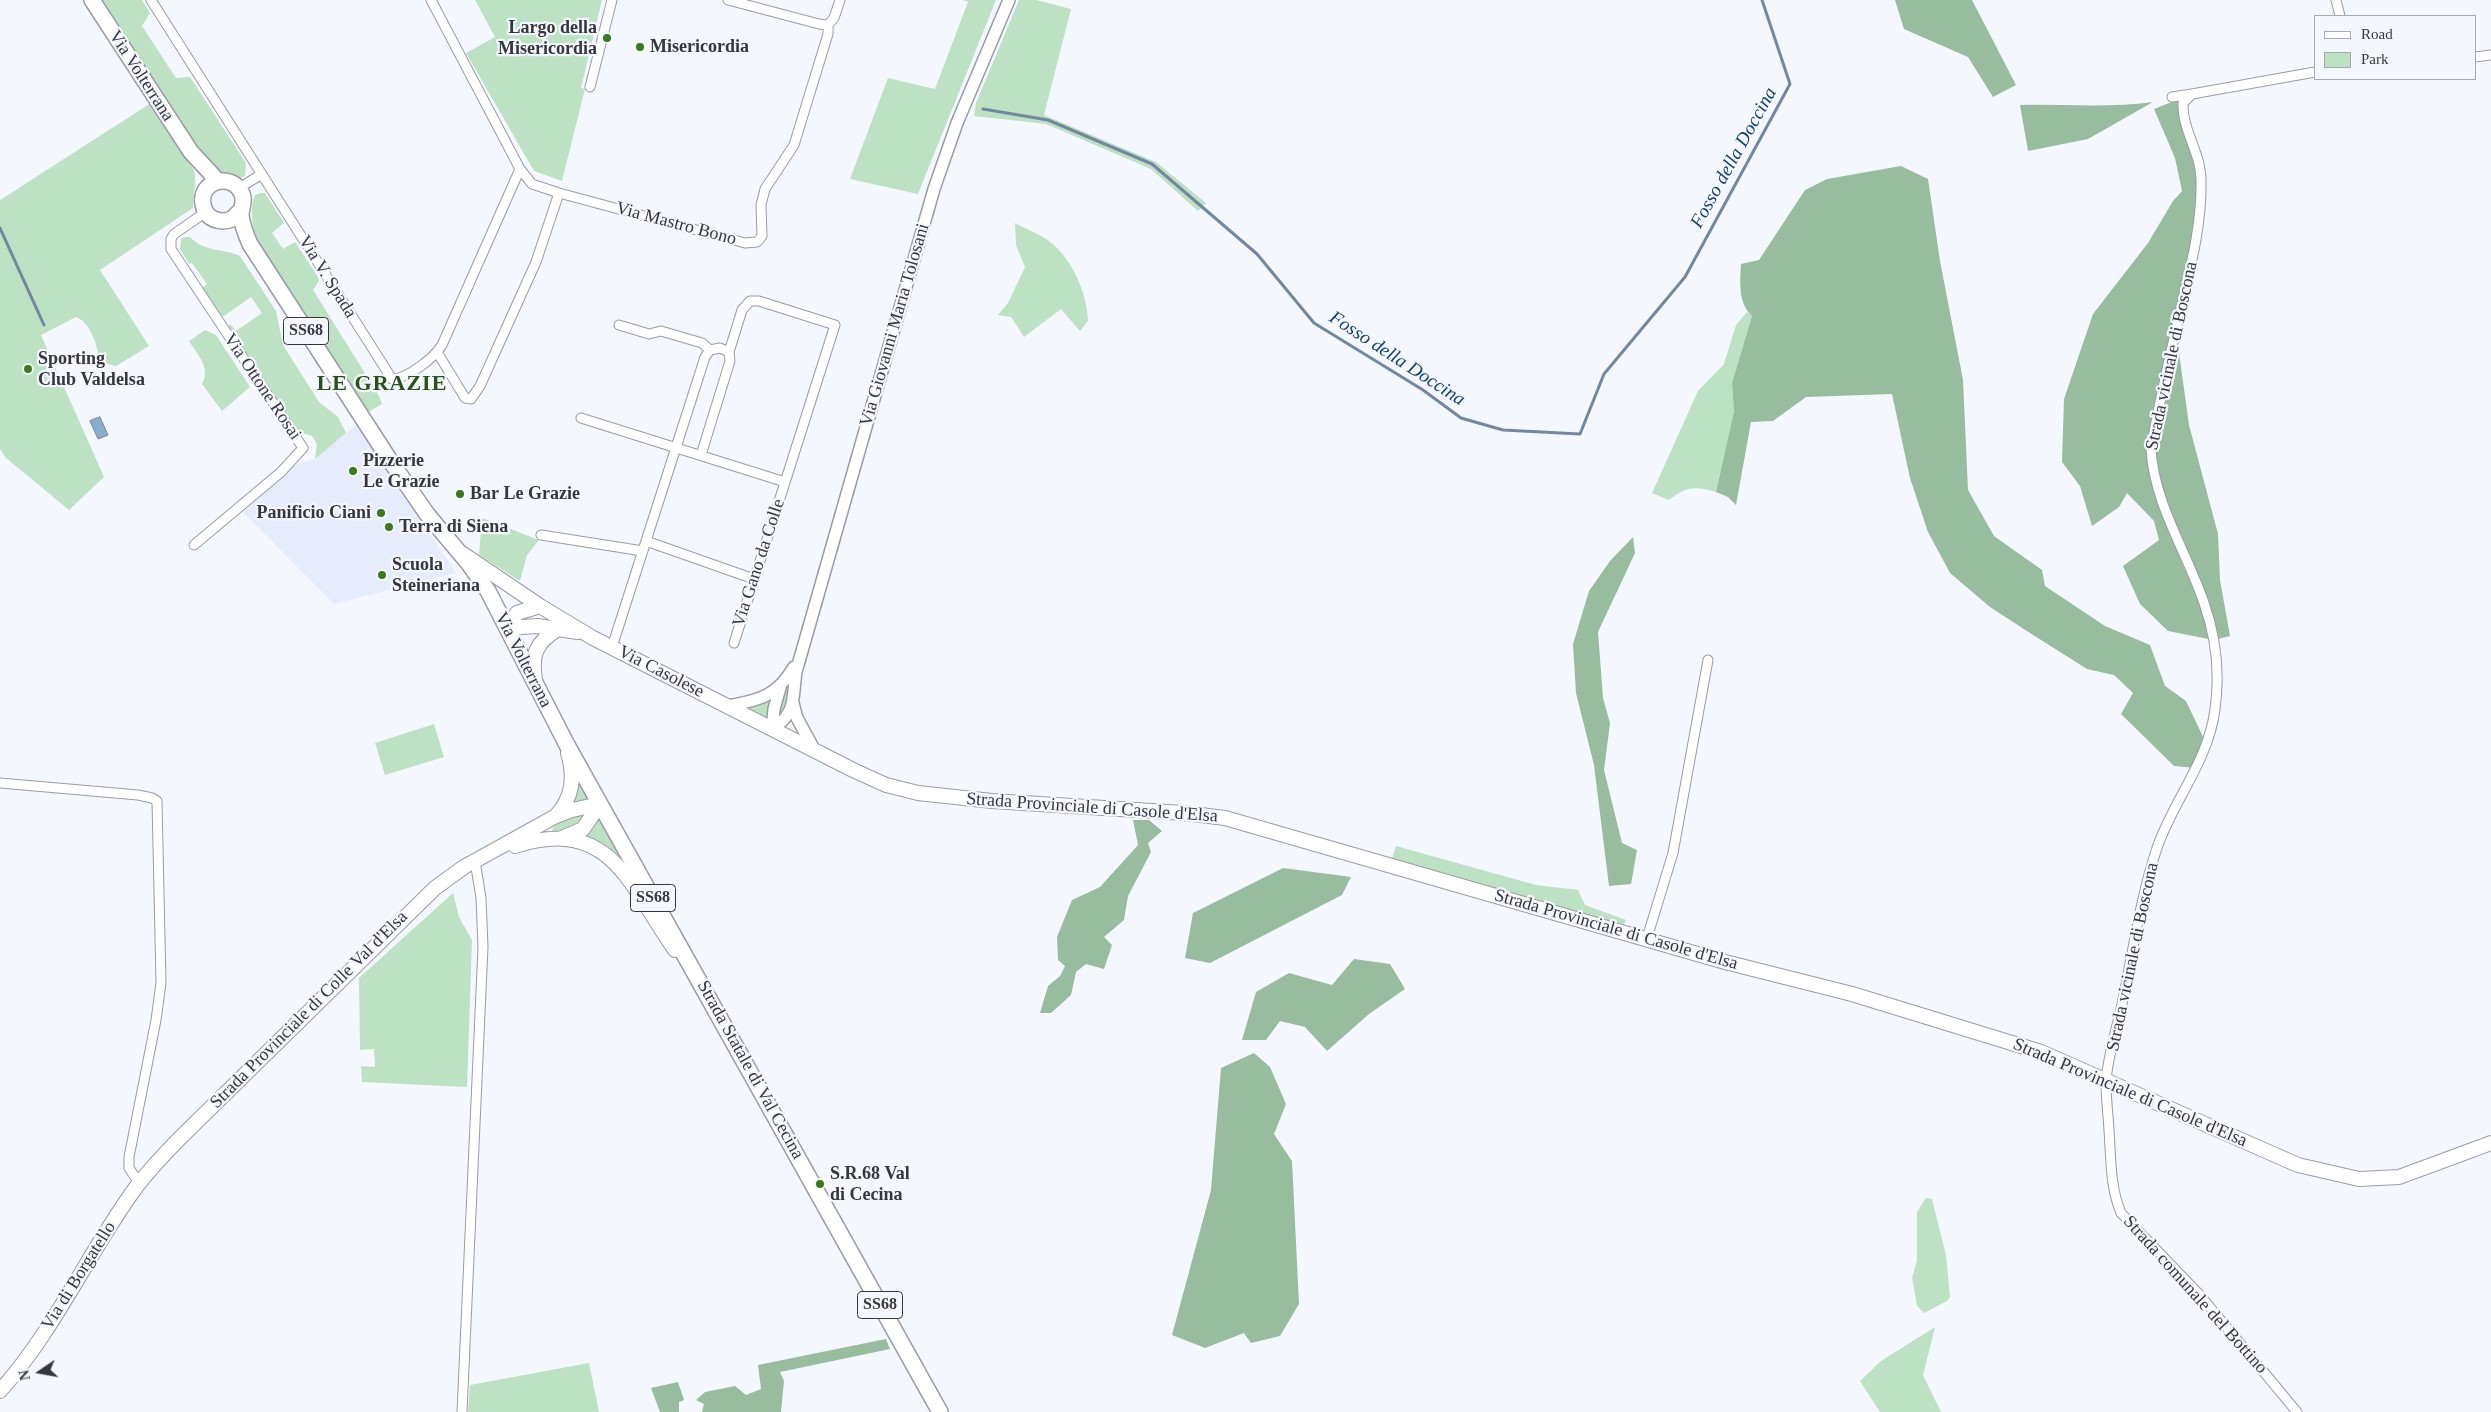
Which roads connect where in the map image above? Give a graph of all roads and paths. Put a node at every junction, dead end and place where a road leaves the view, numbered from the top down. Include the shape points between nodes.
1 (92, 0) edge
2 (150, 0) edge
3 (431, 0) edge
4 (612, 0) edge
5 (728, 0) edge
6 (840, 0) edge
7 (1009, 0) edge
8 (2336, 0) edge
9 (2340, 15) edge
10 (828, 25) junction
11 (2491, 55) edge
12 (2476, 57) edge
13 (2314, 72) edge
14 (590, 88) dead end
15 (2192, 94) junction
16 (2172, 97) dead end
17 (191, 152) junction
18 (520, 169) junction
19 (262, 174) junction
20 (218, 181) junction
21 (240, 190) junction
22 (205, 192) junction
23 (559, 193) junction
24 (242, 209) junction
25 (206, 212) junction
26 (228, 221) junction
27 (250, 244) junction
28 (619, 325) dead end
29 (710, 350) junction
30 (437, 352) junction
31 (728, 352) junction
32 (581, 418) dead end
33 (676, 448) junction
34 (700, 456) junction
35 (785, 482) junction
36 (541, 535) dead end
37 (646, 540) junction
38 (194, 545) dead end
39 (643, 551) junction
40 (460, 553) junction
41 (754, 579) junction
42 (540, 606) junction
43 (507, 628) junction
44 (558, 629) junction
45 (593, 638) junction
46 (734, 643) dead end
47 (612, 647) junction
48 (800, 657) junction
49 (1708, 660) dead end
50 (536, 688) junction
51 (780, 688) junction
52 (793, 701) junction
53 (728, 706) junction
54 (559, 729) junction
55 (772, 729) junction
56 (815, 750) junction
57 (0, 783) edge
58 (600, 804) junction
59 (556, 816) junction
60 (561, 838) junction
61 (493, 853) junction
62 (475, 862) junction
63 (1647, 938) junction
64 (706, 993) junction
65 (2106, 1081) junction
66 (2491, 1143) edge
67 (139, 1183) junction
68 (0, 1391) edge
69 (462, 1412) edge
70 (940, 1412) edge
71 (2297, 1412) edge

1 - 17 main road, Via Volterrana
2 - 19 street, Via V. Spada
3 - 18 street, Via Mastro Bono
4 - 14 street
5 - 10 street
6 - 10 street, Via Mastro Bono
7 - 48 street, Via Giovanni Maria Tolosani via 957,123 934,189
8 - 9 street
10 - 23 street, Via Mastro Bono via 794,145 765,189 762,236 757,242 745,243
11 - 12 street
13 - 15 street
15 - 16 street
15 - 65 street, Strada vicinale di Boscona via 2183,103 2182,115 2197,153 2201,179 2196,241 2151,449 2152,466 2167,516 2204,603 2216,650 2215,710 2196,768 2169,818 2157,849 2137,923
17 - 20 main road, Via Volterrana
17 - 22 main road, Via Volterrana
18 - 23 street, Via Mastro Bono via 532,184
18 - 30 street
19 - 21 street
19 - 30 street, Via V. Spada via 392,379 401,377
20 - 21 main road, Via Volterrana via 231,182
20 - 22 main road
21 - 24 main road, Via Volterrana / SS68 via 244,199
22 - 25 main road, Via Volterrana via 202,202
23 - 30 street via 528,281 471,399 465,398
24 - 26 main road
24 - 27 main road, Via Volterrana / SS68 via 242,223
25 - 26 main road, Via Volterrana / SS68 via 216,220
25 - 38 street, Via Ottone Rosai via 174,234 171,249 303,448 281,472
26 - 27 main road, Via Volterrana / SS68
27 - 40 main road, Via Volterrana / SS68 via 389,459 427,514
28 - 29 street via 649,334 662,331 702,343
29 - 31 street via 720,348
29 - 33 street
31 - 34 street via 729,368
31 - 35 street, Via Gano da Colle via 742,310 750,301 835,325
32 - 33 street, Via Gano da Colle
33 - 34 street, Via Gano da Colle
33 - 37 street
34 - 35 street, Via Gano da Colle
35 - 41 street, Via Gano da Colle
36 - 39 street
37 - 39 street
37 - 41 street
39 - 47 street
40 - 42 main road, Via Casolese
40 - 43 main road, Via Volterrana / SS68 via 488,592
41 - 46 street, Via Gano da Colle
42 - 43 main road via 517,613
42 - 45 main road, Via Casolese
43 - 44 main road, Via Casolese via 537,626
43 - 50 main road, Via Volterrana / SS68
44 - 45 main road, Via Casolese
44 - 50 main road via 544,638 535,651
45 - 47 main road, Via Casolese
47 - 53 main road, Via Casolese
48 - 51 street, Via Giovanni Maria Tolosani
48 - 52 street, Via Giovanni Maria Tolosani
49 - 63 street via 1673,853
50 - 54 main road, Via Volterrana / SS68
51 - 53 street, Via Giovanni Maria Tolosani via 758,700
51 - 55 street, Via Giovanni Maria Tolosani
52 - 55 street, Via Giovanni Maria Tolosani via 789,715
52 - 56 street, Via Giovanni Maria Tolosani via 797,718
53 - 55 main road, Strada Provinciale di Casole d'Elsa
54 - 58 main road, Strada Statale di Val Cecina / SS68
54 - 59 main road, Strada Provinciale di Colle Val d'Elsa via 573,774 567,800
55 - 56 main road, Strada Provinciale di Casole d'Elsa
56 - 63 main road, Strada Provinciale di Casole d'Elsa via 880,783 918,794 1225,818
57 - 67 street via 138,795 157,801 161,973 156,1020 130,1151 130,1168
58 - 59 main road, Strada Provinciale di Colle Val d'Elsa
58 - 60 main road, Strada Provinciale di Colle Val d'Elsa via 583,829
58 - 64 main road, Strada Statale di Val Cecina / SS68
59 - 61 main road, Strada Provinciale di Colle Val d'Elsa
60 - 61 main road, Strada Provinciale di Colle Val d'Elsa via 526,842
60 - 64 main road, Strada Provinciale di Colle Val d'Elsa via 596,848 621,868
61 - 62 main road, Strada Provinciale di Colle Val d'Elsa
62 - 67 main road, Strada Provinciale di Colle Val d'Elsa via 450,876 410,911 177,1141
62 - 69 street via 481,898 483,947
63 - 65 main road, Strada Provinciale di Casole d'Elsa via 1997,1038 2041,1052
64 - 70 main road, Strada Statale di Val Cecina / SS68
65 - 66 main road, Strada Provinciale di Casole d'Elsa via 2298,1165 2358,1179 2399,1177
65 - 71 street, Strada comunale del Bottino via 2113,1182 2121,1212 2199,1294
67 - 68 main road, Via di Borgatello via 38,1340

